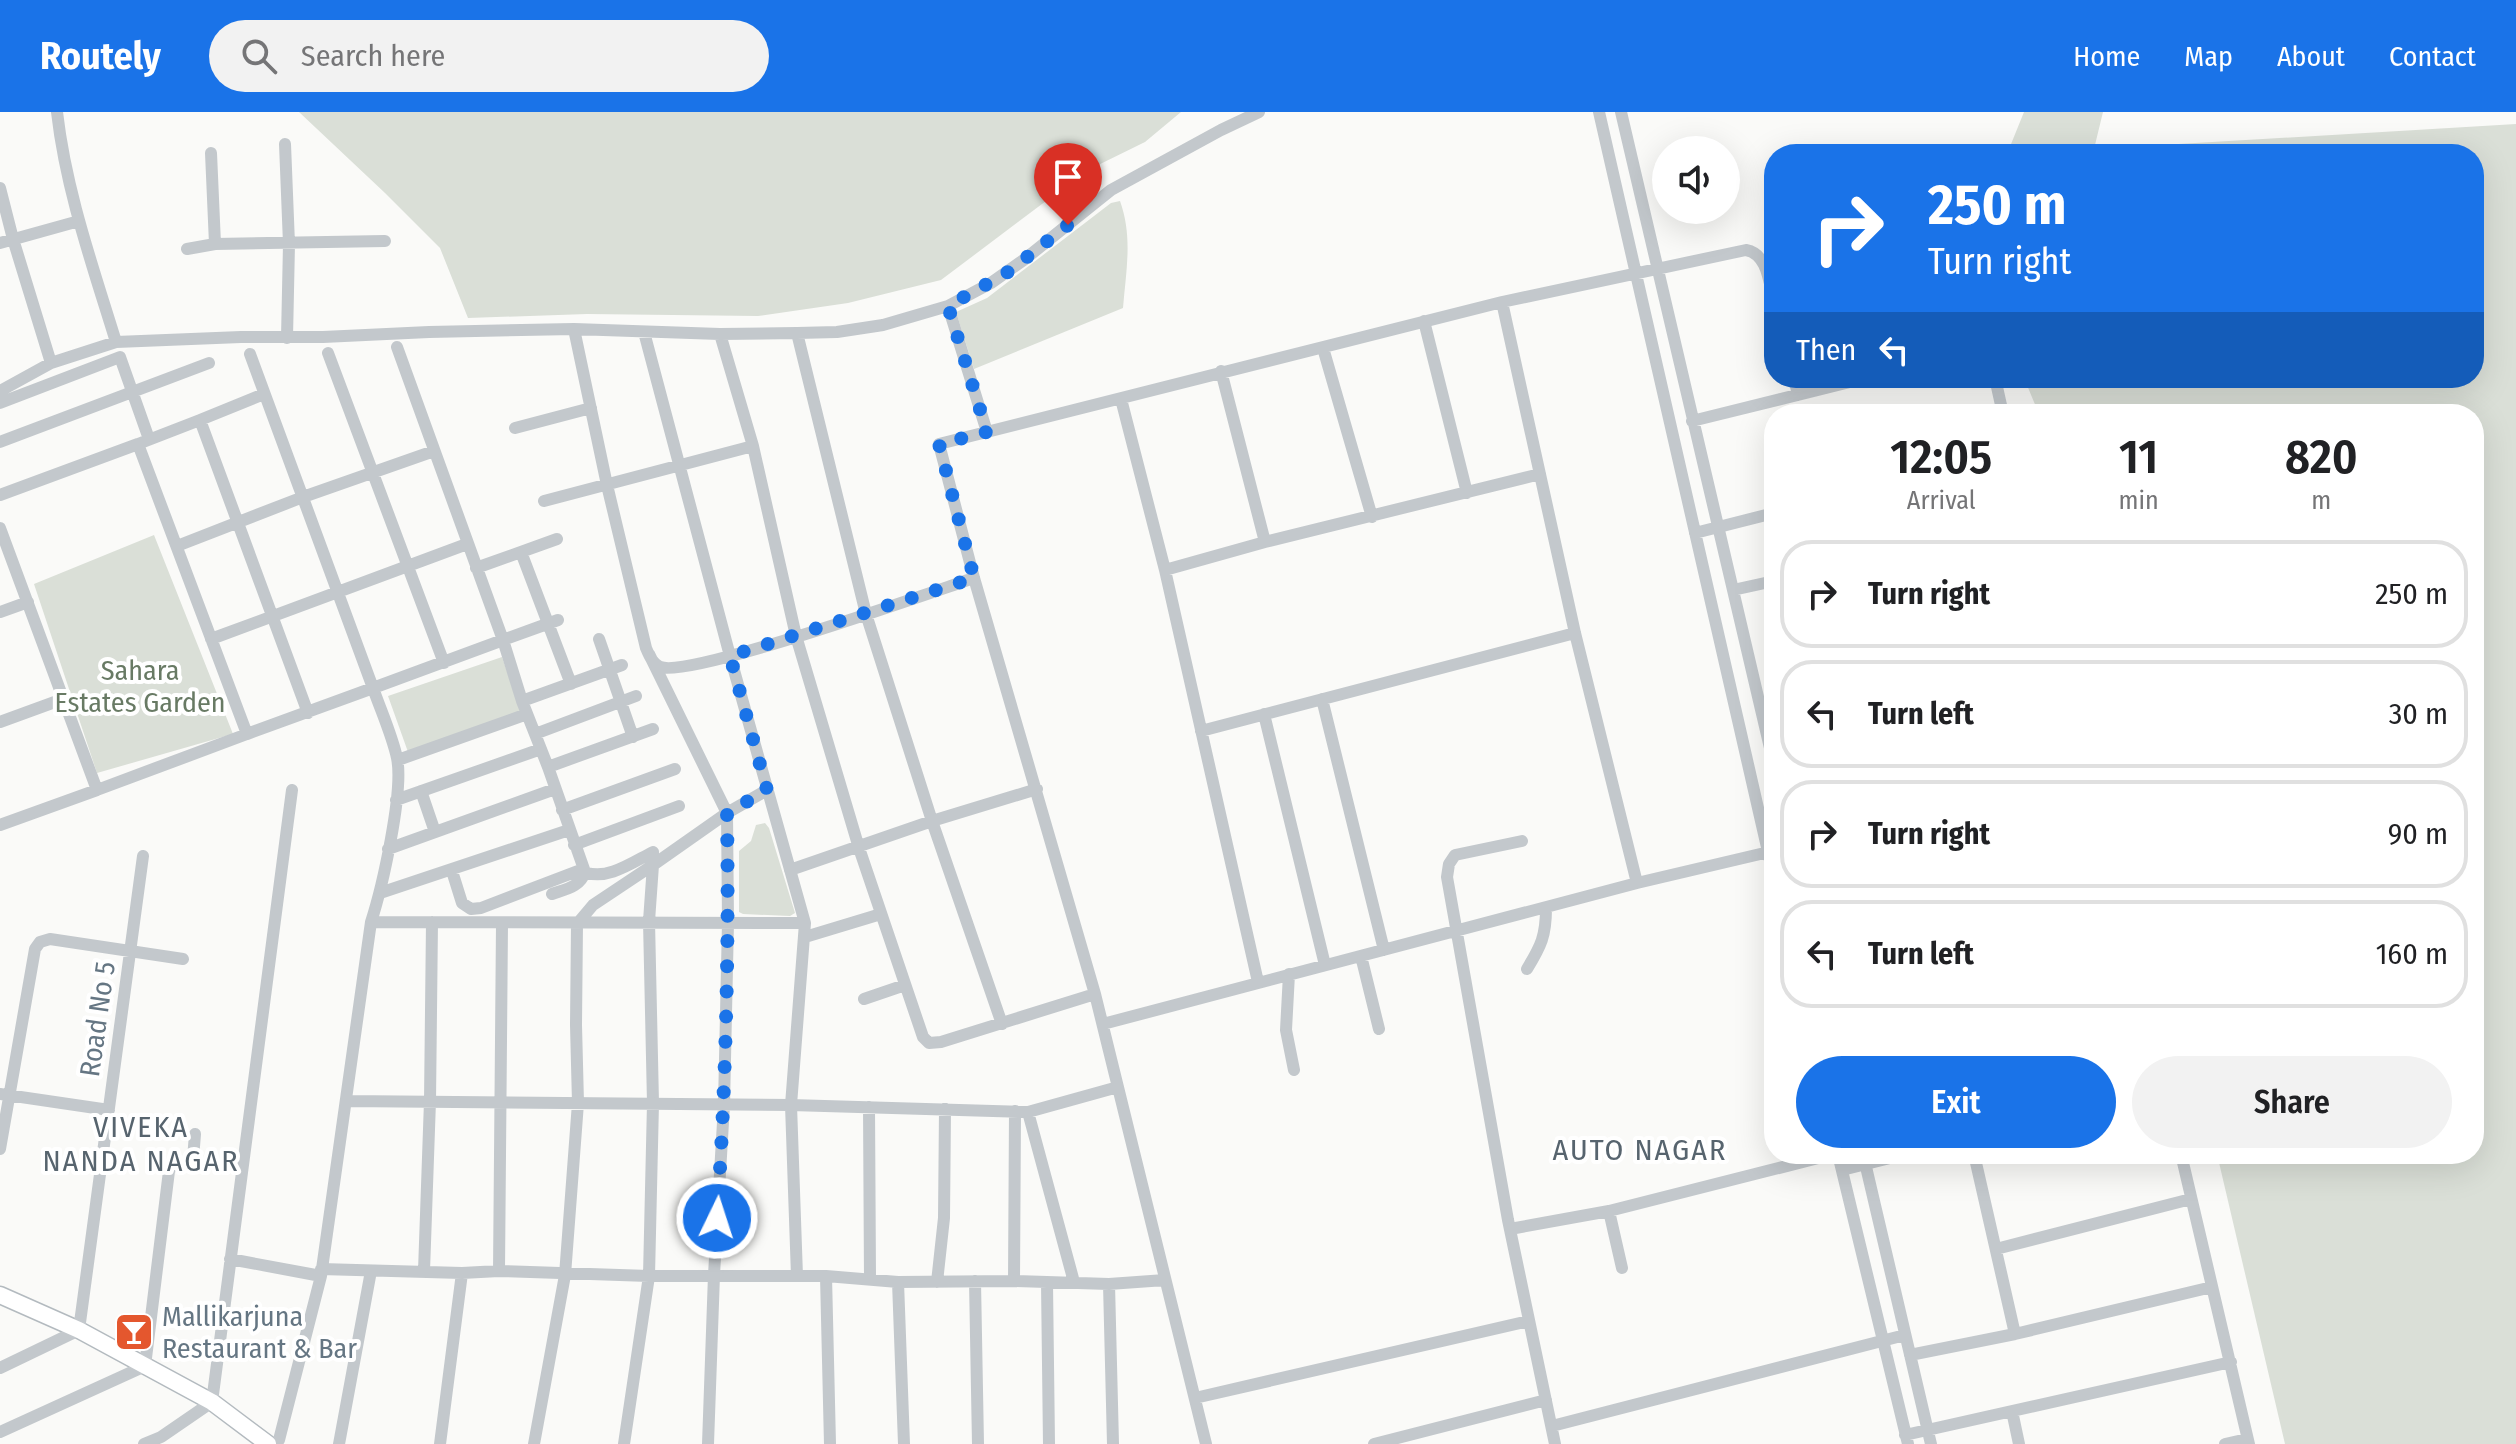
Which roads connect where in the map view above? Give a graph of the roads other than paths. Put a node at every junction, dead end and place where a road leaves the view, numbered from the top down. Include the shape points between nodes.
1 (57, 112) edge
2 (1259, 112) edge
3 (1599, 112) edge
4 (1621, 112) edge
5 (285, 144) dead end
6 (211, 153) dead end
7 (0, 188) edge
8 (79, 221) junction
9 (6, 241) edge
10 (385, 241) dead end
11 (215, 244) junction
12 (289, 244) junction
13 (187, 249) dead end
14 (1764, 265) edge
15 (1657, 269) junction
16 (1637, 273) junction
17 (1502, 302) junction
18 (948, 306) junction
19 (1424, 321) junction
20 (574, 329) junction
21 (644, 332) junction
22 (797, 333) junction
23 (720, 334) junction
24 (287, 338) junction
25 (116, 342) junction
26 (397, 347) dead end
27 (1323, 348) junction
28 (328, 353) dead end
29 (250, 354) dead end
30 (51, 363) junction
31 (209, 363) dead end
32 (1221, 371) junction
33 (1796, 388) edge
34 (1826, 388) edge
35 (0, 391) edge
36 (132, 393) junction
37 (264, 394) junction
38 (1798, 395) junction
39 (1121, 399) junction
40 (0, 403) edge
41 (591, 408) junction
42 (200, 420) junction
43 (1692, 421) junction
44 (515, 428) dead end
45 (987, 432) junction
46 (143, 441) junction
47 (0, 442) edge
48 (753, 446) junction
49 (434, 451) junction
50 (681, 465) junction
51 (374, 473) junction
52 (1540, 474) junction
53 (607, 485) junction
54 (1467, 493) junction
55 (0, 495) edge
56 (303, 497) junction
57 (544, 501) dead end
58 (1764, 515) edge
59 (1372, 517) junction
60 (238, 522) junction
61 (1719, 526) junction
62 (0, 528) edge
63 (1695, 533) junction
64 (557, 539) dead end
65 (1265, 542) junction
66 (467, 544) junction
67 (177, 546) junction
68 (521, 552) junction
69 (408, 565) junction
70 (476, 568) junction
71 (1165, 570) junction
72 (974, 578) junction
73 (1764, 583) edge
74 (338, 590) junction
75 (1733, 590) junction
76 (28, 602) junction
77 (0, 612) edge
78 (866, 614) junction
79 (273, 616) junction
80 (553, 622) junction
81 (1575, 633) junction
82 (796, 636) junction
83 (211, 639) junction
84 (599, 639) dead end
85 (503, 640) junction
86 (649, 654) junction
87 (730, 656) junction
88 (444, 663) junction
89 (616, 667) junction
90 (571, 684) junction
91 (373, 688) junction
92 (636, 696) dead end
93 (63, 699) junction
94 (1322, 699) junction
95 (620, 702) junction
96 (525, 707) junction
97 (308, 713) junction
98 (1264, 714) junction
99 (0, 720) edge
100 (1764, 722) edge
101 (653, 729) dead end
102 (1201, 731) junction
103 (247, 734) junction
104 (535, 734) junction
105 (633, 737) junction
106 (541, 749) junction
107 (398, 760) junction
108 (548, 767) junction
109 (675, 769) dead end
110 (555, 789) junction
111 (1037, 789) junction
112 (97, 790) junction
113 (292, 790) dead end
114 (767, 790) junction
115 (421, 791) junction
116 (396, 800) junction
117 (679, 806) dead end
118 (562, 810) junction
119 (727, 813) junction
120 (932, 821) junction
121 (1764, 823) edge
122 (0, 825) edge
123 (569, 830) junction
124 (435, 832) junction
125 (1522, 841) dead end
126 (574, 845) junction
127 (859, 848) junction
128 (388, 849) junction
129 (1764, 854) edge
130 (143, 856) dead end
131 (653, 858) junction
132 (584, 870) junction
133 (790, 870) junction
134 (452, 871) junction
135 (1637, 883) junction
136 (380, 893) junction
137 (552, 894) dead end
138 (1546, 908) junction
139 (881, 914) junction
140 (649, 921) junction
141 (371, 922) junction
142 (432, 922) junction
143 (728, 922) junction
144 (805, 923) junction
145 (502, 924) junction
146 (577, 924) junction
147 (1455, 932) junction
148 (805, 937) junction
149 (130, 950) junction
150 (1384, 950) junction
151 (1361, 956) junction
152 (183, 959) dead end
153 (1325, 965) junction
154 (1527, 969) dead end
155 (1289, 974) junction
156 (1258, 982) junction
157 (905, 985) junction
158 (1095, 994) junction
159 (864, 999) dead end
160 (1002, 1024) junction
161 (1103, 1024) junction
162 (1379, 1029) dead end
163 (1294, 1070) dead end
164 (1118, 1087) junction
165 (4, 1095) edge
166 (346, 1101) junction
167 (430, 1101) junction
168 (499, 1102) junction
169 (578, 1103) junction
170 (653, 1103) junction
171 (724, 1105) junction
172 (791, 1105) junction
173 (869, 1107) junction
174 (945, 1109) junction
175 (109, 1110) junction
176 (1021, 1111) junction
177 (195, 1134) dead end
178 (0, 1149) edge
179 (1796, 1164) edge
180 (1840, 1164) edge
181 (1854, 1164) edge
182 (1865, 1164) edge
183 (1976, 1164) edge
184 (2183, 1164) edge
185 (1842, 1170) junction
186 (2191, 1199) junction
187 (1609, 1211) junction
188 (1510, 1229) junction
189 (1996, 1249) junction
190 (230, 1259) junction
191 (1622, 1268) dead end
192 (371, 1271) junction
193 (424, 1271) junction
194 (499, 1271) junction
195 (321, 1272) junction
196 (462, 1273) junction
197 (565, 1275) junction
198 (714, 1275) junction
199 (649, 1276) junction
200 (797, 1276) junction
201 (826, 1276) junction
202 (870, 1278) junction
203 (1165, 1280) junction
204 (975, 1281) junction
205 (1014, 1281) junction
206 (898, 1282) junction
207 (937, 1282) junction
208 (1074, 1282) junction
209 (1047, 1283) junction
210 (1109, 1284) junction
211 (2212, 1287) junction
212 (0, 1295) edge
213 (1529, 1321) junction
214 (79, 1330) junction
215 (2015, 1334) junction
216 (1905, 1335) junction
217 (1882, 1342) junction
218 (1910, 1355) junction
219 (2231, 1362) junction
220 (145, 1366) junction
221 (0, 1368) edge
222 (1195, 1398) junction
223 (1546, 1400) junction
224 (212, 1402) junction
225 (2012, 1411) junction
226 (1552, 1426) junction
227 (0, 1432) edge
228 (1930, 1438) edge
229 (1906, 1440) edge
230 (2248, 1441) edge
231 (274, 1443) edge
232 (144, 1444) edge
233 (294, 1444) edge
234 (339, 1444) edge
235 (440, 1444) edge
236 (534, 1444) edge
237 (624, 1444) edge
238 (708, 1444) edge
239 (830, 1444) edge
240 (904, 1444) edge
241 (978, 1444) edge
242 (1049, 1444) edge
243 (1113, 1444) edge
244 (1206, 1444) edge
245 (1374, 1444) edge
246 (1555, 1444) edge
247 (2019, 1444) edge
248 (2225, 1444) edge

1 - 8 street
2 - 18 street via 1111,190 1008,272
3 - 16 street
4 - 15 street
5 - 12 street
6 - 11 street
7 - 9 street
8 - 9 street
8 - 25 street
9 - 30 street
10 - 12 street
11 - 12 street
11 - 13 street
12 - 24 street
14 - 15 street via 1756,252 1746,250
15 - 16 street
15 - 43 street
16 - 17 street
16 - 63 street
17 - 19 street
17 - 52 street
18 - 22 street via 883,325
18 - 45 street
19 - 27 street
19 - 54 street
20 - 21 street
20 - 24 street
20 - 41 street
21 - 23 street
21 - 50 street
22 - 23 street
22 - 78 street
23 - 48 street
24 - 25 street
25 - 30 street
26 - 49 street
27 - 32 street
27 - 59 street
28 - 51 street
29 - 37 street
30 - 35 street
31 - 36 street
32 - 39 street
32 - 65 street
33 - 38 street
34 - 38 street
36 - 40 street via 120,357
36 - 46 street
36 - 47 street
37 - 42 street
37 - 56 street
38 - 43 street
39 - 45 street
39 - 71 street
41 - 44 street
41 - 53 street
42 - 46 street
42 - 60 street
43 - 61 street
45 - 72 street via 939,444
46 - 55 street
46 - 67 street
48 - 50 street
48 - 82 street
49 - 51 street
49 - 66 street
50 - 53 street
50 - 87 street
51 - 56 street
51 - 69 street
52 - 54 street
52 - 81 street
53 - 57 street
53 - 86 street
54 - 59 street
56 - 60 street
56 - 74 street
58 - 61 street
59 - 65 street
60 - 67 street
60 - 79 street
61 - 63 street
61 - 75 street
62 - 76 street
63 - 121 street
64 - 68 street
65 - 71 street
66 - 69 street
66 - 70 street
67 - 83 street
68 - 70 street
68 - 80 street
69 - 74 street
69 - 88 street
70 - 85 street
71 - 102 street
72 - 78 street
72 - 111 street
73 - 75 street
74 - 79 street
74 - 91 street
75 - 100 street
76 - 77 street
76 - 93 street
78 - 82 street
78 - 120 street
79 - 83 street
79 - 97 street
80 - 85 street
80 - 90 street
81 - 94 street
81 - 135 street
82 - 87 street
82 - 127 street
83 - 103 street
84 - 89 street
85 - 88 street
85 - 96 street
86 - 87 street via 661,667 673,668
86 - 119 street
87 - 114 street
88 - 91 street
89 - 90 street
89 - 95 street
90 - 96 street
91 - 97 street
91 - 107 street
92 - 95 street
93 - 99 street
93 - 112 street
94 - 98 street
94 - 150 street
95 - 104 street
95 - 105 street
96 - 104 street
96 - 107 street
97 - 103 street
98 - 102 street
98 - 153 street
101 - 105 street
102 - 156 street
103 - 112 street
104 - 106 street
105 - 108 street
106 - 108 street
106 - 115 street
107 - 116 street
108 - 110 street
109 - 118 street
110 - 118 street
110 - 124 street
111 - 120 street
111 - 158 street
112 - 122 street
113 - 190 street
114 - 119 street
114 - 133 street
115 - 116 street
115 - 124 street
116 - 128 street
117 - 126 street
118 - 123 street
119 - 131 street
119 - 143 street
120 - 127 street
120 - 160 street
123 - 126 street
123 - 134 street
124 - 128 street
125 - 147 street via 1455,855 1447,877
126 - 132 street
127 - 133 street
127 - 139 street
128 - 136 street
129 - 135 street
130 - 149 street, Road No 5
131 - 132 street via 599,876
131 - 140 street
131 - 146 street
132 - 134 street via 471,909 462,903
132 - 137 street via 573,886
133 - 144 street
134 - 136 street
135 - 138 street
136 - 141 street
138 - 147 street
138 - 154 street via 1542,943
139 - 148 street
139 - 157 street
140 - 143 street
140 - 146 street
140 - 170 street
141 - 142 street
141 - 166 street
142 - 145 street
142 - 167 street
143 - 144 street
143 - 171 street
144 - 148 street
145 - 146 street
145 - 168 street
146 - 169 street
147 - 150 street
147 - 188 street
148 - 172 street
149 - 152 street
149 - 165 street via 40,942
149 - 175 street, Road No 5
150 - 151 street
151 - 153 street
151 - 162 street
153 - 155 street
155 - 156 street
155 - 163 street via 1286,1030
156 - 161 street
157 - 159 street
157 - 160 street via 929,1043
158 - 160 street
158 - 161 street
161 - 164 street
164 - 176 street
164 - 203 street
165 - 175 street
165 - 178 street
166 - 167 street
166 - 195 street
167 - 168 street
167 - 193 street
168 - 169 street
168 - 194 street
169 - 170 street
169 - 197 street
170 - 171 street
170 - 199 street
171 - 172 street
171 - 198 street
172 - 173 street
172 - 200 street
173 - 174 street
173 - 202 street
174 - 176 street
174 - 207 street via 944,1218
175 - 214 street, Road No 5
176 - 205 street
176 - 208 street
177 - 220 street via 193,1159 169,1171
179 - 187 street
180 - 185 street
181 - 185 street
182 - 216 street
183 - 189 street
184 - 186 street
185 - 217 street
186 - 189 street
186 - 211 street
187 - 188 street
187 - 191 street
188 - 213 street
189 - 215 street
190 - 195 street
190 - 224 street
192 - 193 street
192 - 195 street
192 - 234 street
193 - 196 street
194 - 196 street
194 - 197 street
195 - 231 street
196 - 235 street
197 - 199 street
197 - 236 street
198 - 199 street
198 - 200 street
198 - 238 street
199 - 237 street
200 - 201 street
201 - 202 street
201 - 239 street
202 - 206 street
203 - 210 street
203 - 222 street
204 - 205 street
204 - 207 street
204 - 241 street
205 - 209 street
206 - 207 street
206 - 240 street
208 - 209 street
208 - 210 street
209 - 242 street
210 - 243 street
211 - 215 street
211 - 219 street
212 - 214 street
213 - 222 street
213 - 223 street
214 - 220 street
214 - 221 street
215 - 218 street
216 - 217 street
216 - 218 street
217 - 226 street
217 - 229 street
218 - 228 street
219 - 225 street
219 - 230 street
220 - 224 street
220 - 227 street
222 - 244 street
223 - 226 street
223 - 245 street
224 - 231 street
224 - 232 street
225 - 228 street
225 - 247 street
226 - 246 street
228 - 229 street
230 - 248 street
231 - 233 street

